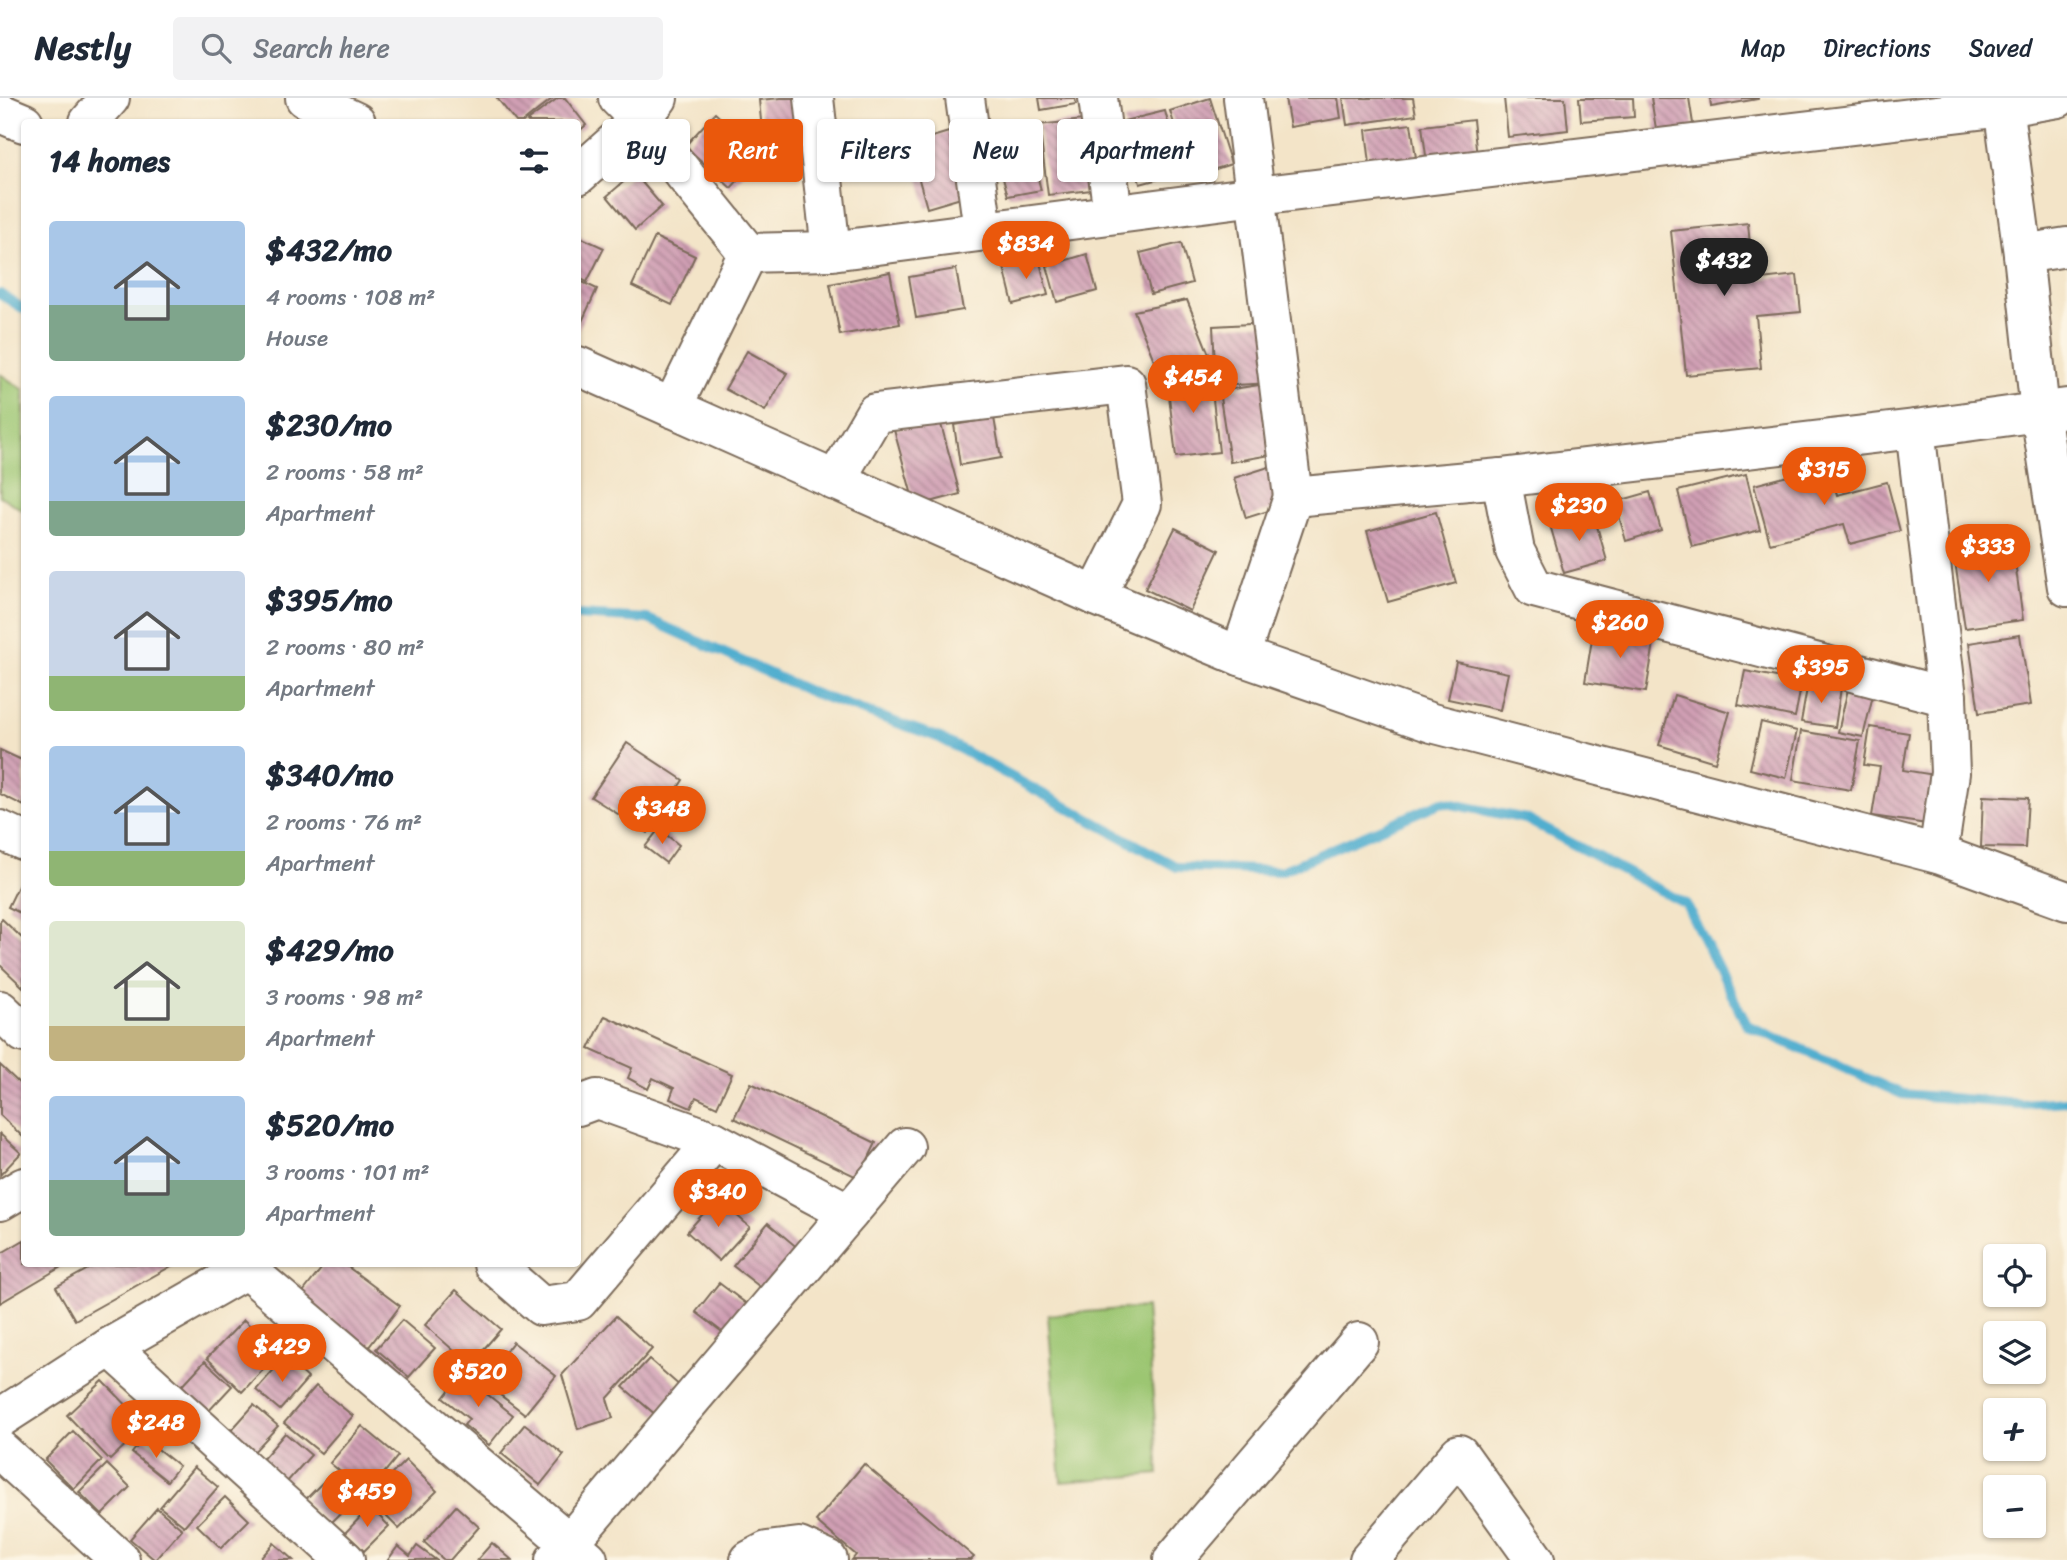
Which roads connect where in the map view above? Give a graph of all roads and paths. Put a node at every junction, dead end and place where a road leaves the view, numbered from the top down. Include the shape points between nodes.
1 (110, 98) edge
2 (305, 98) edge
3 (814, 98) edge
4 (965, 98) edge
5 (1098, 98) edge
6 (1243, 98) edge
7 (2058, 98) edge
8 (2003, 103) edge
9 (638, 105) edge
10 (1876, 110) edge
11 (0, 113) edge
12 (92, 119) edge
13 (350, 119) edge
14 (21, 122) edge
15 (581, 172) edge
16 (1256, 196) junction
17 (1113, 214) junction
18 (983, 230) junction
19 (2067, 247) edge
20 (831, 251) junction
21 (748, 253) junction
22 (2023, 254) junction
23 (581, 367) edge
24 (672, 408) junction
25 (2053, 410) edge
26 (1915, 429) junction
27 (1502, 478) junction
28 (835, 481) junction
29 (1293, 497) junction
30 (2067, 587) edge
31 (1096, 596) junction
32 (1240, 656) junction
33 (1947, 697) junction
34 (1938, 854) junction
35 (2067, 901) edge
36 (0, 1010) edge
37 (21, 1030) edge
38 (581, 1105) edge
39 (714, 1141) junction
40 (905, 1147) dead end
41 (21, 1189) edge
42 (0, 1201) edge
43 (849, 1213) junction
44 (249, 1267) edge
45 (252, 1267) edge
46 (496, 1267) edge
47 (1359, 1342) dead end
48 (110, 1347) junction
49 (0, 1418) edge
50 (0, 1450) edge
51 (571, 1554) edge
52 (120, 1560) edge
53 (345, 1560) edge
54 (750, 1560) edge
55 (828, 1560) edge
56 (1173, 1560) edge
57 (1369, 1560) edge
58 (1535, 1560) edge

1 - 12 street
2 - 13 street
3 - 20 street
4 - 18 street
5 - 17 street
6 - 16 street
7 - 8 street
8 - 10 street
8 - 22 street
9 - 15 street
9 - 21 street
10 - 16 street
11 - 14 street
16 - 17 street
16 - 29 street
17 - 18 street
18 - 20 street
19 - 22 street
20 - 21 street
21 - 24 street
22 - 25 street
23 - 24 street
24 - 28 street
25 - 26 street
25 - 30 street
26 - 27 street
26 - 33 street
27 - 29 street
27 - 33 street via 1515,551 1534,588
28 - 31 street
28 - 31 street via 875,412 1126,384 1142,504
29 - 32 street
31 - 32 street
32 - 34 street via 1432,723
33 - 34 street via 1950,773
34 - 35 street
36 - 37 street
38 - 39 street via 597,1099
39 - 43 street
39 - 46 street via 578,1301 541,1306
40 - 43 street
41 - 42 street
43 - 51 street
44 - 48 street
45 - 51 street
47 - 56 street
48 - 49 street
48 - 53 street
50 - 52 street
54 - 55 street via 767,1551 799,1547
57 - 58 street via 1459,1454

